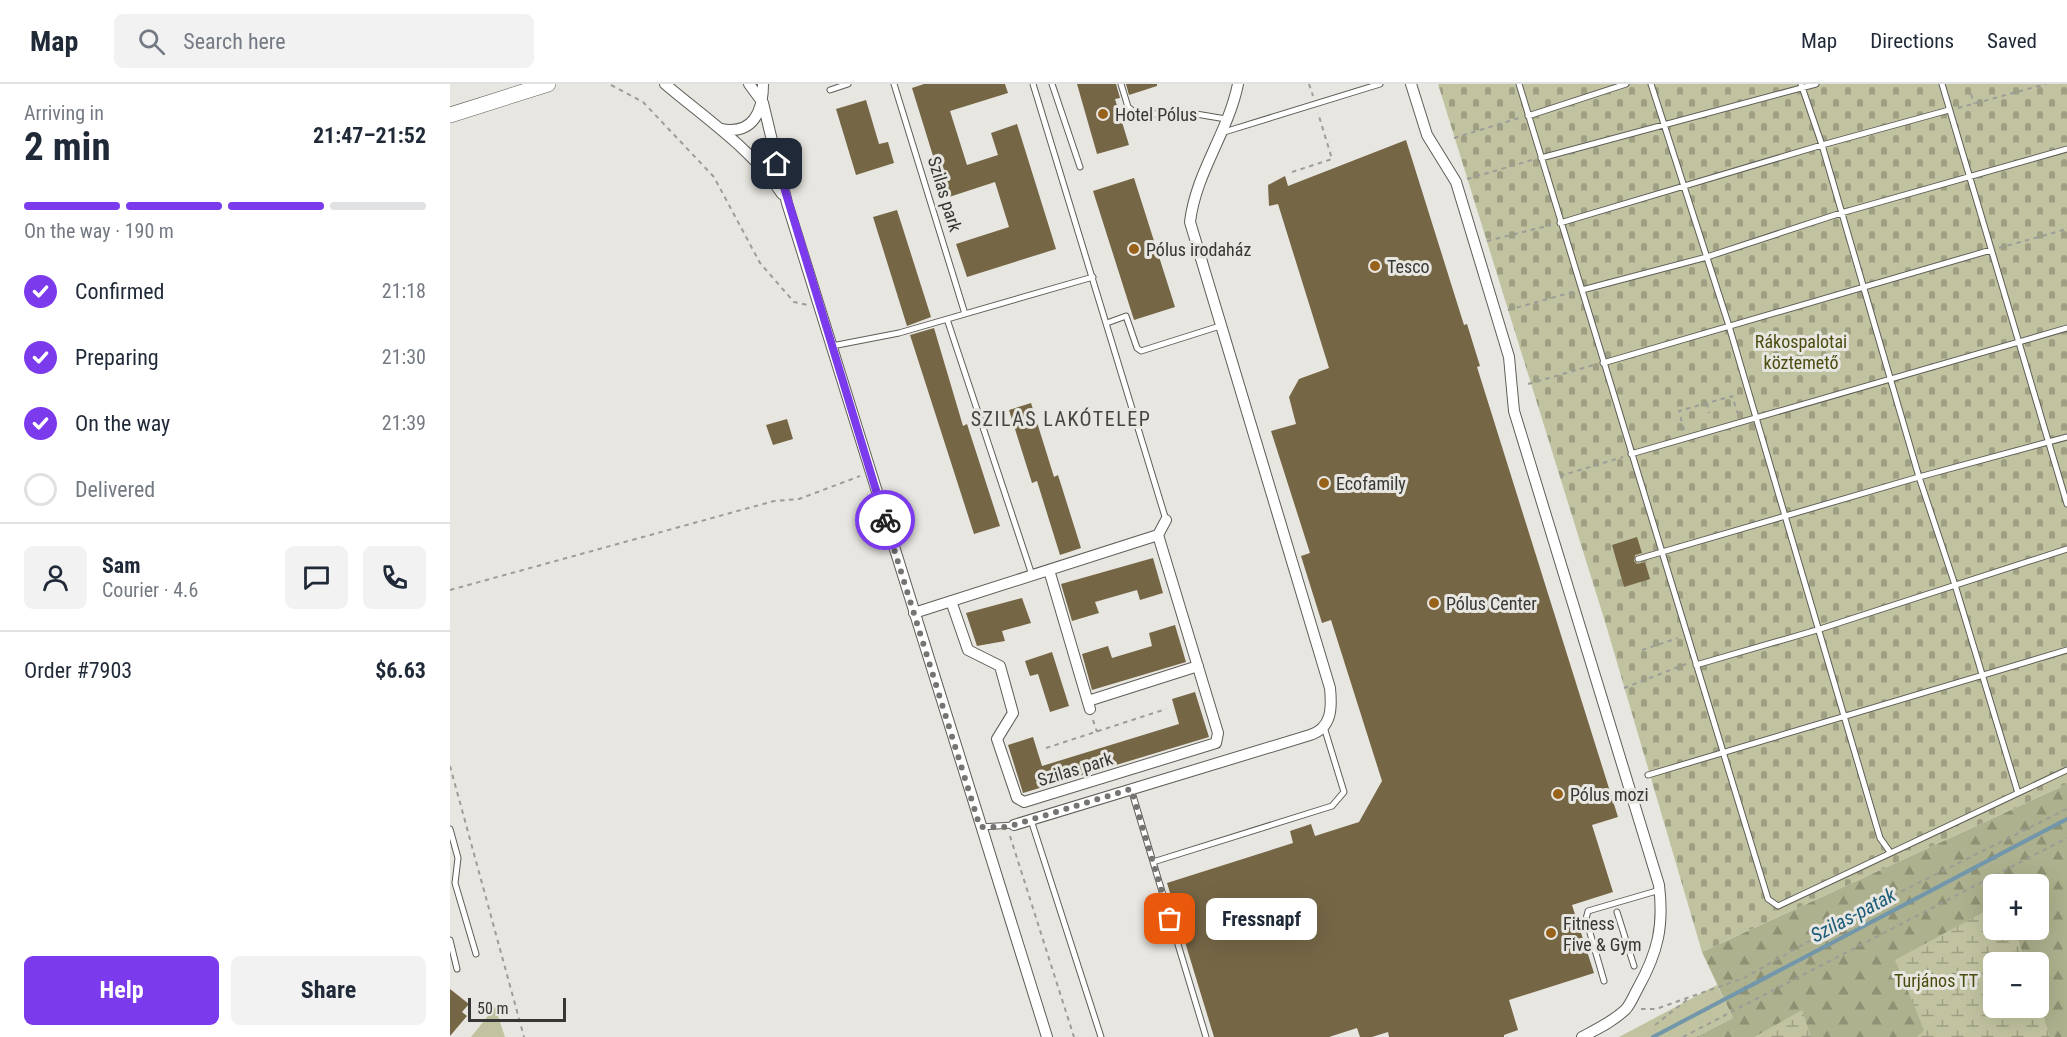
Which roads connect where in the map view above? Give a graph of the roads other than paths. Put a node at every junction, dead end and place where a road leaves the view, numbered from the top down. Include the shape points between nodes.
1 (548, 84) edge
2 (665, 84) edge
3 (749, 84) edge
4 (763, 84) edge
5 (848, 84) edge
6 (894, 84) edge
7 (1033, 84) edge
8 (1052, 84) edge
9 (1121, 84) edge
10 (1238, 84) edge
11 (1380, 84) edge
12 (1411, 84) edge
13 (1519, 84) edge
14 (1626, 84) edge
15 (1651, 84) edge
16 (1816, 84) edge
17 (1942, 84) edge
18 (1802, 85) edge
19 (518, 89) edge
20 (830, 90) dead end
21 (763, 103) junction
22 (1949, 110) junction
23 (450, 114) edge
24 (1528, 116) junction
25 (1226, 119) junction
26 (1664, 123) junction
27 (718, 129) junction
28 (1219, 134) junction
29 (1822, 144) junction
30 (2067, 150) edge
31 (1541, 158) junction
32 (1080, 167) dead end
33 (1970, 177) junction
34 (1685, 186) junction
35 (787, 203) junction
36 (1841, 213) junction
37 (1560, 223) junction
38 (1990, 250) junction
39 (1707, 257) junction
40 (1093, 277) junction
41 (1863, 287) junction
42 (1582, 290) junction
43 (965, 314) junction
44 (947, 319) junction
45 (1107, 323) junction
46 (1220, 326) junction
47 (1729, 326) junction
48 (2067, 328) edge
49 (2019, 343) junction
50 (832, 346) junction
51 (1603, 363) junction
52 (1892, 379) junction
53 (1754, 418) junction
54 (2067, 437) edge
55 (2048, 443) junction
56 (1631, 454) junction
57 (1918, 477) junction
58 (2067, 504) edge
59 (1785, 517) junction
60 (1166, 520) joint
61 (1158, 536) junction
62 (2067, 549) edge
63 (1661, 553) junction
64 (1638, 559) dead end
65 (1049, 570) junction
66 (1032, 575) junction
67 (1955, 585) junction
68 (951, 601) junction
69 (914, 613) junction
70 (1817, 630) junction
71 (2067, 650) edge
72 (1695, 663) junction
73 (1198, 666) junction
74 (1983, 676) junction
75 (1844, 716) junction
76 (1324, 727) junction
77 (1723, 753) junction
78 (2067, 770) edge
79 (1648, 775) dead end
80 (1131, 789) junction
81 (2018, 793) junction
82 (1031, 820) junction
83 (1011, 826) joint
84 (980, 827) junction
85 (450, 830) edge
86 (1890, 852) junction
87 (1153, 862) junction
88 (1660, 890) junction
89 (1617, 912) dead end
90 (450, 940) edge
91 (476, 954) dead end
92 (1634, 966) dead end
93 (457, 969) dead end
94 (1604, 981) dead end
95 (1047, 1037) edge
96 (1101, 1037) edge
97 (1206, 1037) edge
98 (1582, 1037) edge

1 - 19 main road
2 - 27 street
3 - 21 street
4 - 21 street
5 - 20 lane
6 - 43 lane, Szilas park
7 - 40 lane
8 - 32 lane
9 - 25 lane via 1128,107 1139,116 1171,111
10 - 25 street
11 - 28 lane
12 - 88 street via 1427,135 1456,182 1509,357 1514,411
13 - 24 lane
14 - 24 lane
15 - 26 lane
16 - 18 lane
17 - 22 lane
18 - 26 lane
18 - 29 lane
19 - 23 main road
21 - 27 street via 740,130
21 - 35 street
22 - 29 lane
22 - 33 lane
24 - 31 lane
25 - 28 street
26 - 31 lane
26 - 34 lane
27 - 35 street via 770,176
28 - 46 street via 1197,183 1190,222
29 - 34 lane
29 - 36 lane
30 - 33 lane
31 - 37 lane
33 - 36 lane
33 - 38 lane
34 - 37 lane
34 - 39 lane
35 - 50 street
36 - 39 lane
36 - 41 lane
37 - 42 lane
38 - 41 lane
38 - 49 lane
39 - 42 lane
39 - 47 lane
40 - 43 lane
40 - 45 lane
41 - 47 lane
41 - 52 lane
42 - 51 lane
43 - 44 lane
44 - 50 lane
44 - 66 lane
45 - 46 lane via 1126,316 1137,348 1142,351
45 - 60 lane
46 - 76 street via 1330,688 1332,703
47 - 51 lane
47 - 53 lane
48 - 49 lane
49 - 52 lane
49 - 55 lane
50 - 69 street
51 - 56 lane
52 - 53 lane
52 - 57 lane
53 - 56 lane
53 - 59 lane
54 - 55 lane
55 - 57 lane
55 - 58 lane
56 - 63 lane
57 - 59 lane
57 - 67 lane
59 - 63 lane
59 - 70 lane
60 - 61 street
61 - 65 street
61 - 73 street, Szilas park
62 - 67 lane
63 - 64 lane
63 - 72 lane
65 - 66 street
65 - 73 street via 1089,705
66 - 68 street
67 - 70 lane
67 - 74 lane
68 - 69 street
68 - 73 street, Szilas park via 968,650 1000,666 1013,713 997,739 1017,798 1024,802 1216,743 1218,733
69 - 84 street
70 - 72 lane
70 - 75 lane
71 - 74 lane
72 - 77 lane
74 - 75 lane
74 - 81 lane
75 - 77 lane
75 - 86 lane via 1880,838
76 - 80 street via 1310,735
76 - 87 lane via 1344,792 1332,806
77 - 79 lane
77 - 86 lane via 1767,899 1778,906
78 - 81 lane
80 - 82 street
80 - 87 lane
81 - 86 lane
82 - 83 street
82 - 96 lane
83 - 84 lane
84 - 95 street
85 - 91 lane via 458,858 455,883
87 - 97 lane
88 - 94 lane via 1588,911 1586,919
88 - 98 street via 1663,913 1659,943 1627,1008
89 - 92 lane
90 - 93 lane

